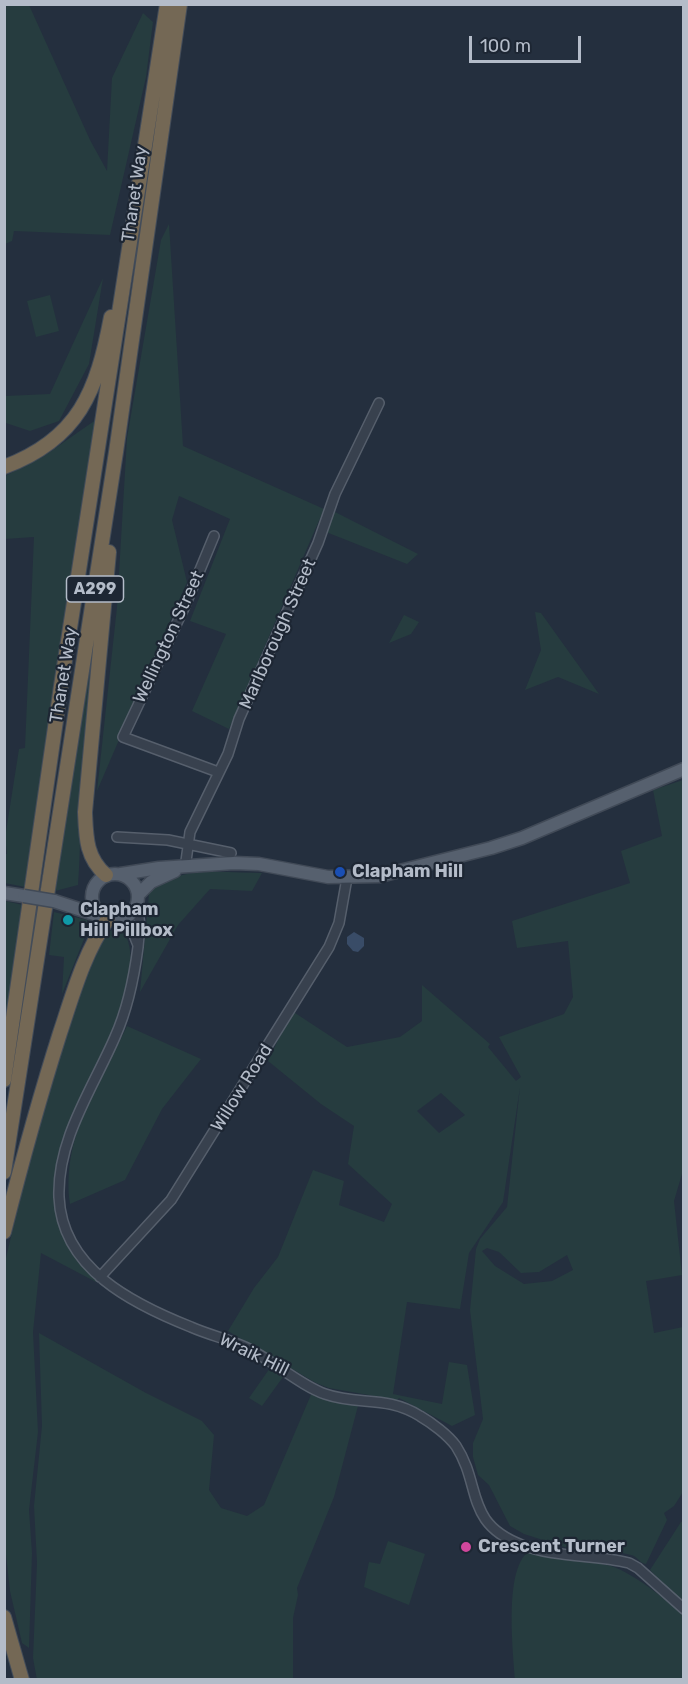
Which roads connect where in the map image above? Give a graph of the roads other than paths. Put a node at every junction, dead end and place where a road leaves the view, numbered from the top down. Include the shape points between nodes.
1 (167, 4) edge
2 (180, 4) edge
3 (138, 203) junction
4 (379, 403) dead end
5 (116, 452) junction
6 (4, 454) edge
7 (26, 459) junction
8 (4, 467) edge
9 (214, 536) dead end
10 (684, 769) edge
11 (218, 772) junction
12 (121, 841) dead end
13 (188, 844) junction
14 (231, 853) dead end
15 (188, 867) junction
16 (121, 874) junction
17 (106, 875) junction
18 (347, 878) junction
19 (92, 892) junction
20 (4, 893) edge
21 (54, 901) junction
22 (137, 901) junction
23 (104, 918) junction
24 (123, 919) junction
25 (138, 945) junction
26 (4, 1080) edge
27 (4, 1172) edge
28 (4, 1232) edge
29 (100, 1277) junction
30 (684, 1610) edge
31 (4, 1617) edge
32 (22, 1680) edge

1 - 3 highway, Thanet Way / A299
2 - 5 highway, Thanet Way / A299
3 - 7 highway via 123,249 98,377 69,425 43,450
3 - 26 highway, Thanet Way / A299 via 61,686
4 - 11 street, Marlborough Street via 334,494 318,543
5 - 17 highway via 86,801 87,849
5 - 27 highway, Thanet Way / A299
6 - 7 highway
7 - 8 highway
9 - 11 street, Wellington Street via 123,736
10 - 18 main road via 491,848 380,876
11 - 13 street, Marlborough Street
12 - 13 street
13 - 14 street
13 - 15 street, Marlborough Street
15 - 16 main road
15 - 18 main road via 259,864
15 - 22 main road via 160,876
16 - 17 main road
16 - 22 main road via 133,882
17 - 19 main road
18 - 29 street, Willow Road via 339,923 329,947 171,1200
19 - 21 main road via 78,899
19 - 23 main road via 93,906
20 - 21 main road, bridge
21 - 23 main road
22 - 24 main road
22 - 25 street, Wraik Hill via 141,924
23 - 24 main road
23 - 28 highway via 68,1008 32,1123
24 - 25 street
25 - 29 street, Wraik Hill via 124,1013 75,1122 60,1178 60,1206 67,1233 82,1261
29 - 30 street, Wraik Hill via 159,1312 244,1347 324,1394 401,1405 423,1417 455,1445 478,1511 490,1526 520,1545 541,1551 629,1563
31 - 32 highway

